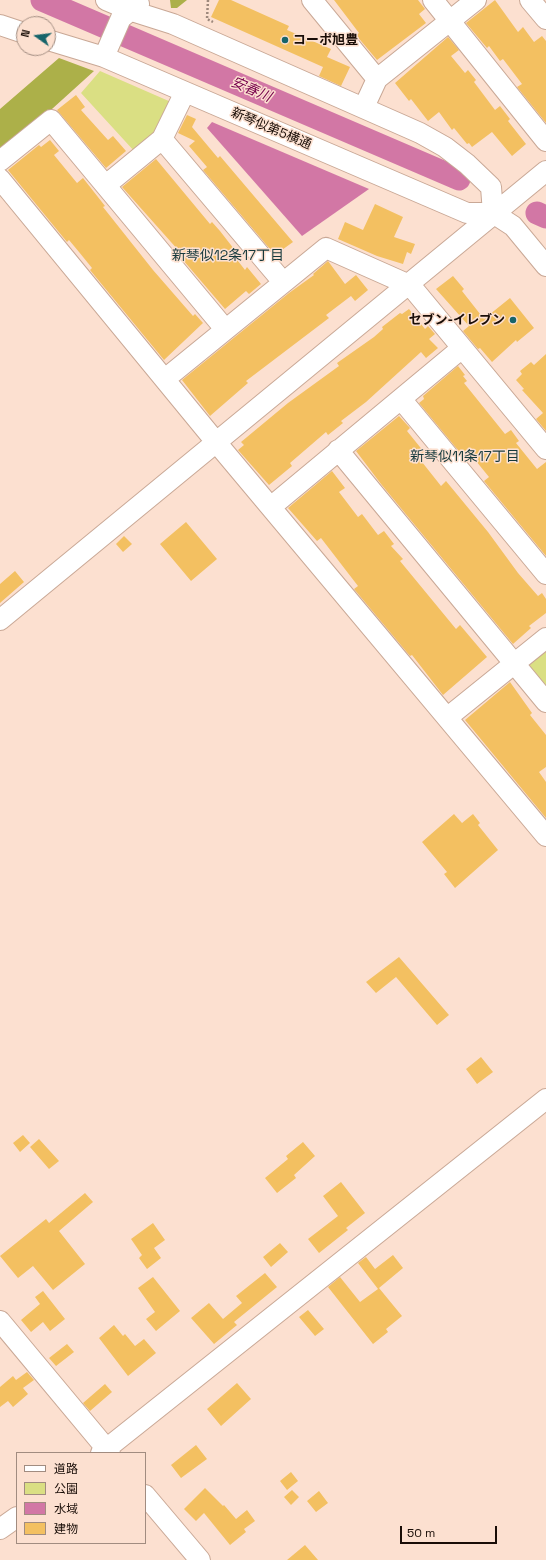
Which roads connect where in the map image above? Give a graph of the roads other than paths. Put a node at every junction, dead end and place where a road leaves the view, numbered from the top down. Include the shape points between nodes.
1 (106, 0) edge
2 (312, 0) edge
3 (433, 0) edge
4 (476, 0) edge
5 (530, 0) edge
6 (132, 10) edge
7 (546, 19) edge
8 (450, 21) junction
9 (0, 25) edge
10 (16, 30) edge
11 (56, 42) edge
12 (106, 51) junction
13 (377, 78) junction
14 (185, 92) junction
15 (364, 107) junction
16 (162, 139) junction
17 (546, 141) edge
18 (0, 161) edge
19 (546, 171) edge
20 (0, 179) edge
21 (106, 185) junction
22 (493, 213) junction
23 (546, 266) edge
24 (283, 282) junction
25 (407, 284) junction
26 (225, 329) junction
27 (462, 348) junction
28 (165, 379) junction
29 (401, 399) junction
30 (216, 442) junction
31 (546, 449) edge
32 (338, 450) junction
33 (272, 506) junction
34 (546, 574) edge
35 (0, 620) edge
36 (546, 638) edge
37 (514, 664) junction
38 (546, 702) edge
39 (448, 717) junction
40 (546, 836) edge
41 (546, 1099) edge
42 (0, 1321) edge
43 (106, 1452) edge
44 (146, 1496) edge
45 (16, 1518) edge
46 (0, 1530) edge
47 (200, 1560) edge

1 - 6 street
2 - 13 street
3 - 8 street
4 - 8 street
5 - 7 street
6 - 12 street
6 - 15 street via 173,24
8 - 13 street
8 - 17 street
9 - 10 street
11 - 12 street, 新琴似第5横通
12 - 14 street, 新琴似第5横通
13 - 15 street
14 - 16 street
14 - 22 street, 新琴似第5横通 via 467,213
15 - 22 street via 445,147 467,164 491,187
16 - 21 street
16 - 24 street
18 - 21 street via 51,120
19 - 22 street
20 - 28 street
21 - 26 street
22 - 23 street via 512,226
22 - 25 street
24 - 25 street via 326,248
24 - 26 street
25 - 27 street
25 - 30 street
26 - 28 street
27 - 29 street
27 - 31 street
28 - 30 street
29 - 32 street
29 - 34 street
30 - 33 street
30 - 35 street
32 - 33 street
32 - 37 street
33 - 39 street
36 - 37 street
37 - 38 street
37 - 39 street
39 - 40 street
41 - 43 street
42 - 43 street
44 - 47 street
45 - 46 street

